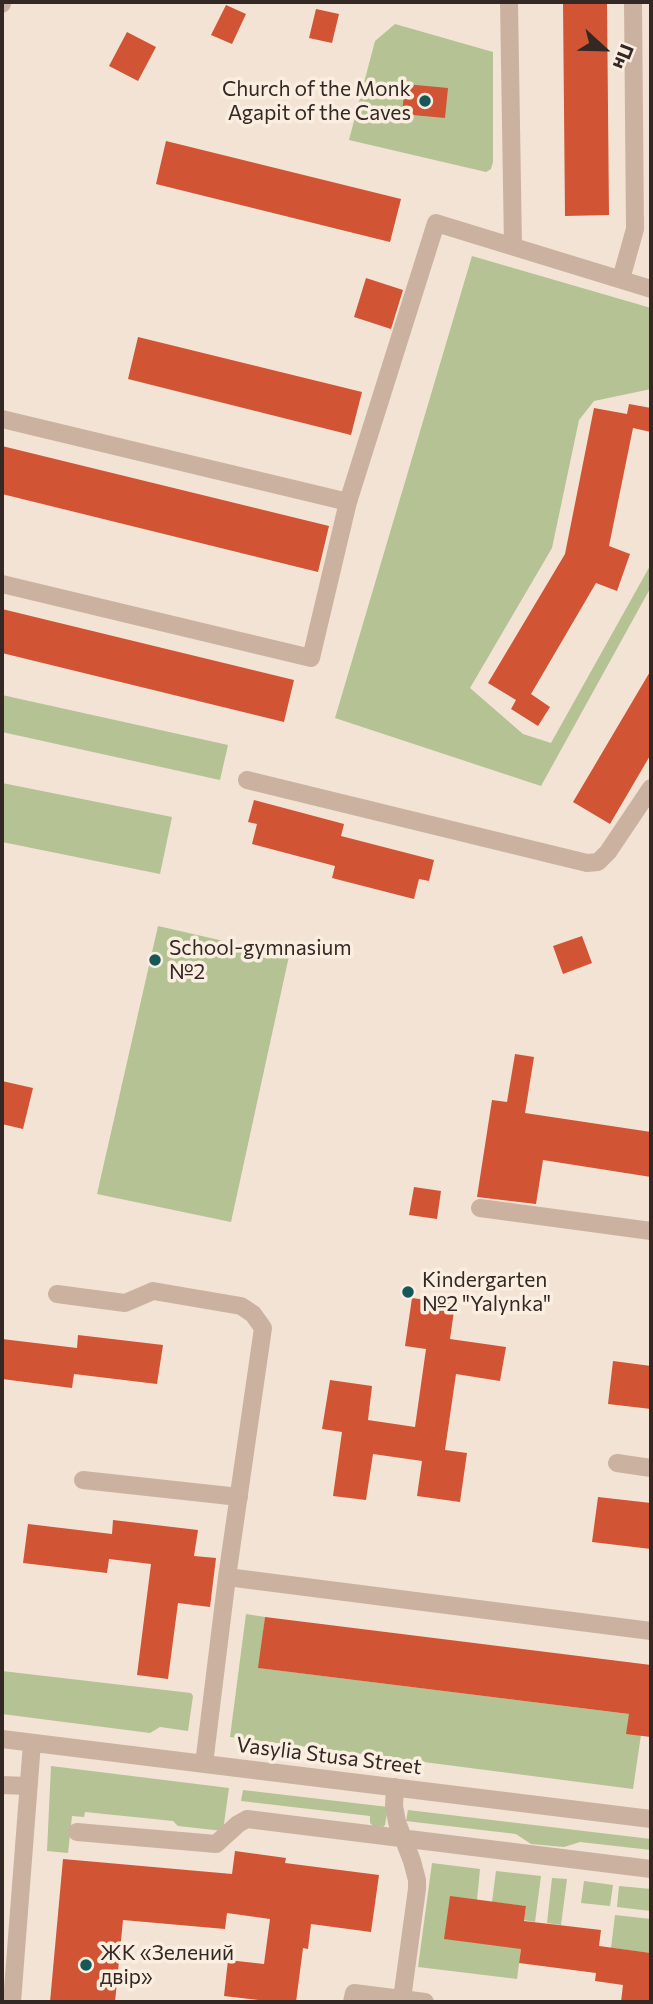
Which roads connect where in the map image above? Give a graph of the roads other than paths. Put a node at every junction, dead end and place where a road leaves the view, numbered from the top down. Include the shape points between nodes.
1 (509, 2) edge
2 (633, 2) edge
3 (513, 246) junction
4 (621, 279) junction
5 (651, 289) edge
6 (2, 419) edge
7 (348, 502) junction
8 (2, 584) edge
9 (247, 780) dead end
10 (651, 788) edge
11 (480, 1208) dead end
12 (651, 1231) edge
13 (57, 1294) dead end
14 (617, 1463) dead end
15 (651, 1468) edge
16 (83, 1479) dead end
17 (239, 1497) junction
18 (227, 1577) junction
19 (651, 1631) edge
20 (2, 1739) edge
21 (32, 1743) junction
22 (204, 1764) junction
23 (2, 1785) edge
24 (28, 1786) junction
25 (396, 1787) junction
26 (651, 1819) edge
27 (76, 1832) dead end
28 (402, 1838) junction
29 (651, 1869) edge
30 (402, 1999) junction
31 (12, 2002) edge
32 (352, 2002) edge
33 (425, 2002) edge

1 - 3 street
2 - 4 street via 635,229
3 - 4 street
3 - 7 street via 436,223
4 - 5 street
6 - 7 street
7 - 8 street via 311,658
9 - 10 street via 593,863 608,852
11 - 12 street
13 - 17 street via 125,1303 152,1291 241,1306 253,1314 263,1328
14 - 15 street
16 - 17 street
17 - 18 street
18 - 19 street
18 - 22 street
20 - 21 street, Vasylia Stusa Street
21 - 22 street, Vasylia Stusa Street
21 - 24 street
22 - 25 street, Vasylia Stusa Street
23 - 24 street
24 - 31 street
25 - 26 street, Vasylia Stusa Street
25 - 28 street via 394,1806
27 - 28 street via 216,1844 247,1819
28 - 29 street
28 - 30 street via 417,1889
30 - 32 street via 354,1993
30 - 33 street

